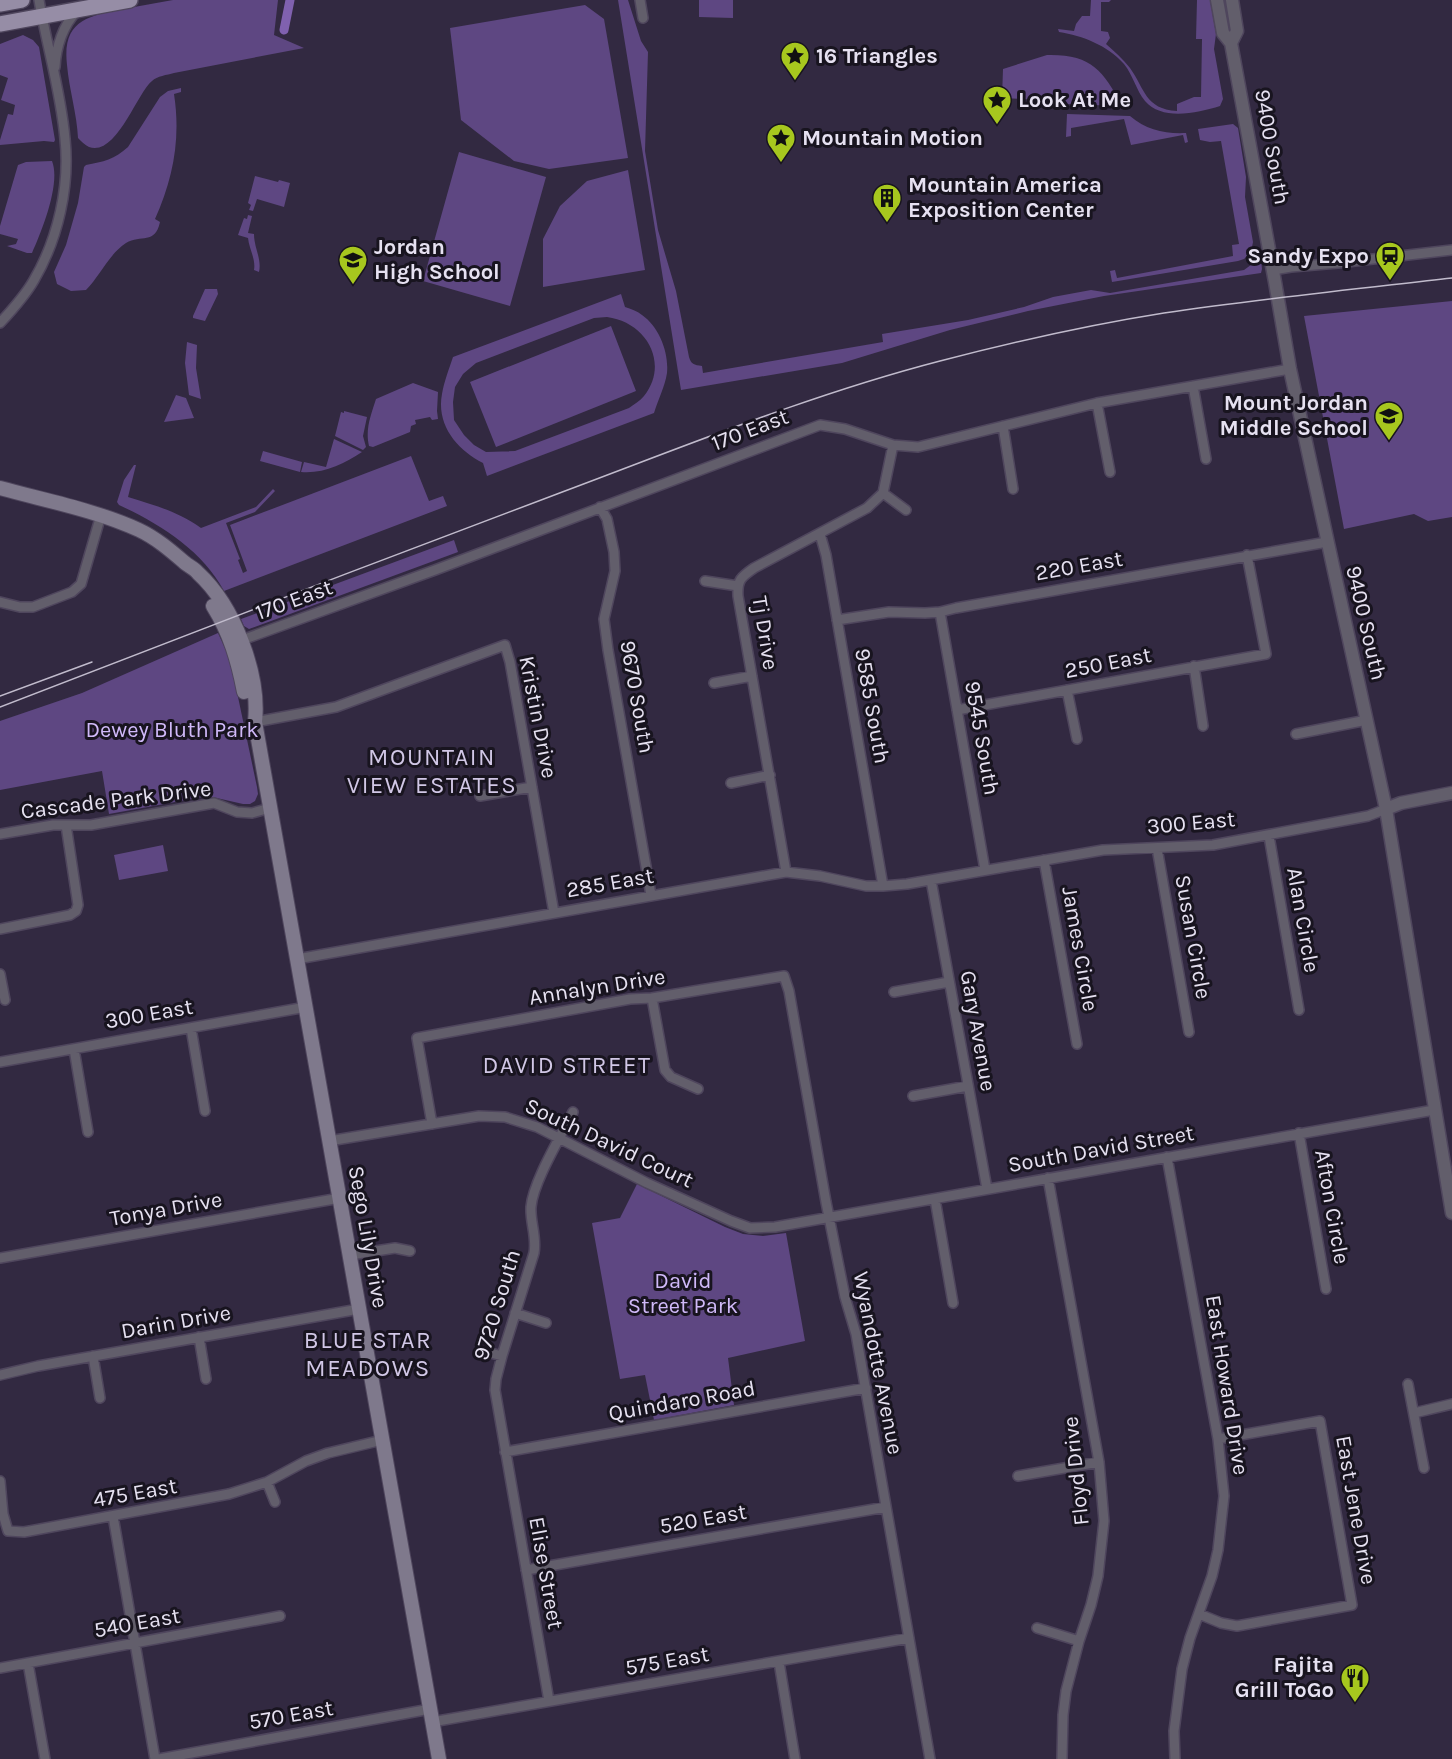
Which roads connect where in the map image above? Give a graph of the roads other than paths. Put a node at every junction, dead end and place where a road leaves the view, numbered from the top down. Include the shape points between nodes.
1 (21, 0) edge
2 (39, 0) edge
3 (130, 0) edge
4 (640, 0) edge
5 (1217, 0) edge
6 (1232, 0) edge
7 (0, 4) edge
8 (79, 9) junction
9 (42, 16) junction
10 (643, 18) dead end
11 (0, 24) edge
12 (1231, 43) junction
13 (54, 72) junction
14 (1452, 250) edge
15 (1273, 270) junction
16 (0, 323) edge
17 (1290, 369) junction
18 (1193, 386) junction
19 (1097, 403) junction
20 (1003, 426) junction
21 (893, 445) junction
22 (1206, 459) dead end
23 (1110, 472) dead end
24 (0, 488) edge
25 (1013, 489) dead end
26 (883, 494) junction
27 (600, 507) junction
28 (906, 510) dead end
29 (101, 515) junction
30 (820, 534) junction
31 (1327, 542) junction
32 (1247, 555) junction
33 (186, 565) junction
34 (705, 581) dead end
35 (738, 586) junction
36 (0, 602) edge
37 (940, 612) junction
38 (837, 620) junction
39 (242, 640) junction
40 (1194, 666) junction
41 (752, 676) junction
42 (714, 683) dead end
43 (1067, 690) junction
44 (957, 710) junction
45 (1366, 720) junction
46 (255, 722) junction
47 (1203, 726) dead end
48 (1296, 734) dead end
49 (1077, 739) dead end
50 (770, 775) junction
51 (731, 783) dead end
52 (532, 787) junction
53 (1452, 793) edge
54 (480, 796) dead end
55 (270, 808) junction
56 (1386, 809) junction
57 (66, 825) junction
58 (0, 834) edge
59 (1269, 836) junction
60 (1157, 848) junction
61 (1044, 860) junction
62 (985, 870) junction
63 (786, 872) junction
64 (931, 880) junction
65 (883, 886) junction
66 (651, 895) junction
67 (554, 913) junction
68 (0, 929) edge
69 (297, 959) junction
70 (0, 974) edge
71 (784, 976) joint
72 (949, 982) junction
73 (894, 992) dead end
74 (652, 998) junction
75 (5, 1000) dead end
76 (306, 1007) junction
77 (1299, 1010) dead end
78 (191, 1028) junction
79 (1190, 1032) dead end
80 (1077, 1044) dead end
81 (74, 1049) junction
82 (0, 1062) edge
83 (968, 1086) junction
84 (698, 1089) dead end
85 (912, 1095) dead end
86 (1434, 1110) junction
87 (205, 1111) dead end
88 (573, 1112) dead end
89 (432, 1124) junction
90 (88, 1132) dead end
91 (1299, 1133) junction
92 (560, 1139) junction
93 (329, 1142) junction
94 (1167, 1157) junction
95 (1048, 1178) junction
96 (987, 1189) junction
97 (339, 1198) junction
98 (935, 1199) junction
99 (1452, 1213) edge
100 (830, 1217) junction
101 (776, 1227) joint
102 (410, 1251) dead end
103 (350, 1255) junction
104 (0, 1258) edge
105 (1326, 1289) dead end
106 (953, 1303) dead end
107 (359, 1309) junction
108 (515, 1313) junction
109 (546, 1323) dead end
110 (199, 1337) junction
111 (487, 1352) dead end
112 (93, 1356) junction
113 (502, 1356) junction
114 (0, 1375) edge
115 (206, 1379) dead end
116 (1408, 1383) dead end
117 (866, 1388) junction
118 (100, 1398) dead end
119 (1452, 1404) edge
120 (1414, 1413) junction
121 (1218, 1439) junction
122 (382, 1440) junction
123 (505, 1452) junction
124 (1099, 1461) junction
125 (1424, 1468) dead end
126 (1018, 1476) dead end
127 (0, 1481) edge
128 (267, 1482) junction
129 (275, 1502) dead end
130 (886, 1507) junction
131 (113, 1516) junction
132 (526, 1570) junction
133 (1199, 1614) junction
134 (280, 1616) dead end
135 (1037, 1628) dead end
136 (909, 1638) junction
137 (1079, 1641) junction
138 (135, 1643) junction
139 (779, 1662) junction
140 (28, 1663) junction
141 (0, 1668) edge
142 (549, 1701) junction
143 (431, 1716) junction
144 (45, 1759) edge
145 (157, 1759) edge
146 (439, 1759) edge
147 (795, 1759) edge
148 (930, 1759) edge
149 (1062, 1759) edge
150 (1175, 1759) edge

1 - 7 main road
2 - 9 street
3 - 8 main road
4 - 10 street
5 - 12 street, 9400 South via 1223,33
6 - 12 street, 9400 South via 1237,31
8 - 9 main road
8 - 13 street via 61,38
9 - 11 main road
9 - 13 street
12 - 15 street, 9400 South
13 - 16 street via 66,156 60,209 52,241 34,281
14 - 15 street
15 - 17 street, 9400 South
17 - 18 street, 170 East
17 - 31 street, 9400 South
18 - 19 street, 170 East
18 - 22 street
19 - 20 street, 170 East
19 - 23 street
20 - 21 street, 170 East via 918,447
20 - 25 street
21 - 26 street
21 - 27 street, 170 East via 820,425
24 - 29 main road, Sego Lily Drive
26 - 28 street
26 - 30 street, Tj Drive via 867,508
27 - 39 street, 170 East
27 - 66 street, 9670 South via 607,519 614,552 615,571 604,619 608,650
29 - 33 main road, Sego Lily Drive via 153,537
29 - 36 street via 81,584 72,592 33,607
30 - 35 street, Tj Drive via 754,567
30 - 38 street, 9585 South
31 - 32 street, 220 East
31 - 45 street, 9400 South
32 - 37 street, 220 East
32 - 40 street, 250 East via 1266,654
33 - 39 main road, Sego Lily Drive via 197,571 222,603
33 - 46 main road, Sego Lily Drive via 228,633
34 - 35 street
35 - 41 street, Tj Drive
37 - 38 street, 220 East via 889,612
37 - 44 street, 9545 South
38 - 65 street, 9585 South
39 - 46 main road, Sego Lily Drive via 257,705
40 - 43 street, 250 East
40 - 47 street
41 - 42 street
41 - 50 street, Tj Drive
43 - 44 street, 250 East
43 - 49 street
44 - 62 street, 9545 South
45 - 48 street
45 - 56 street, 9400 South
46 - 52 street, Kristin Drive via 336,707 505,645
46 - 55 main road, Sego Lily Drive
50 - 51 street
50 - 63 street, Tj Drive
52 - 54 street
52 - 67 street, Kristin Drive
53 - 56 street, 300 East
55 - 57 street, Cascade Park Drive via 237,812 214,803 91,825
55 - 69 main road, Sego Lily Drive
56 - 59 street, 300 East
56 - 86 street, 9400 South
57 - 58 street, Cascade Park Drive
57 - 68 street via 76,911
59 - 60 street, 300 East
59 - 77 street, Alan Circle
60 - 61 street, 300 East via 1103,850
60 - 79 street, Susan Circle
61 - 62 street, 300 East
61 - 80 street, James Circle
62 - 64 street, 300 East
63 - 65 street, 285 East
63 - 66 street, 285 East
64 - 65 street, 285 East
64 - 72 street, Gary Avenue
66 - 67 street, 285 East
67 - 69 street, 285 East
69 - 76 main road, Sego Lily Drive
70 - 75 street
71 - 74 street, Annalyn Drive
71 - 100 street, Wyandotte Avenue
72 - 73 street
72 - 83 street, Gary Avenue
74 - 84 street via 665,1070 671,1077
74 - 89 street, Annalyn Drive via 417,1038
76 - 78 street, 300 East
76 - 93 main road, Sego Lily Drive
78 - 81 street, 300 East
78 - 87 street
81 - 82 street, 300 East
81 - 90 street
83 - 85 street
83 - 96 street, Gary Avenue
86 - 91 street, South David Street
86 - 99 street, 9400 South
88 - 92 street, 9720 South
89 - 92 street, South David Court via 492,1116 521,1121
89 - 93 street
91 - 94 street, South David Street
91 - 105 street, Afton Circle
92 - 101 street, South David Court via 731,1221 750,1228
92 - 108 street, 9720 South via 534,1192 531,1208 536,1243
93 - 97 main road, Sego Lily Drive
94 - 95 street, South David Street
94 - 121 street, East Howard Drive
95 - 96 street, South David Street
95 - 124 street, Floyd Drive
96 - 98 street, South David Street
97 - 103 main road, Sego Lily Drive
97 - 104 street, Tonya Drive
98 - 100 street, South David Street
98 - 106 street
100 - 101 street, South David Street
100 - 117 street, Wyandotte Avenue
102 - 103 street via 396,1248
103 - 107 main road, Sego Lily Drive
107 - 110 street, Darin Drive
107 - 122 main road, Sego Lily Drive
108 - 109 street
108 - 113 street, 9720 South
110 - 112 street, Darin Drive
110 - 115 street
111 - 113 street
112 - 114 street, Darin Drive
112 - 118 street
113 - 123 street, 9720 South via 495,1390
116 - 120 street
117 - 123 street, Quindaro Road
117 - 130 street, Wyandotte Avenue
119 - 120 street
120 - 125 street
121 - 133 street, East Howard Drive via 1224,1496 1222,1525 1212,1576
121 - 133 street, East Jene Drive via 1320,1421 1352,1605 1237,1626
122 - 128 street, 475 East via 306,1461
122 - 143 main road, Sego Lily Drive
123 - 132 street, Elise Street
124 - 126 street
124 - 137 street, Floyd Drive via 1102,1551
127 - 131 street, 475 East via 8,1531 24,1532
128 - 129 street
128 - 131 street, 475 East via 210,1499
130 - 132 street, 520 East
130 - 136 street, Wyandotte Avenue
131 - 138 street
132 - 142 street, Elise Street
133 - 150 street, East Howard Drive via 1182,1669 1174,1731
134 - 138 street, 540 East
135 - 137 street
136 - 139 street, 575 East
136 - 148 street, Wyandotte Avenue
137 - 149 street, Floyd Drive via 1066,1691
138 - 140 street, 540 East
138 - 145 street
139 - 142 street, 575 East
139 - 147 street
140 - 141 street, 540 East
140 - 144 street
142 - 143 street, 575 East
143 - 145 street, 570 East
143 - 146 main road, Sego Lily Drive

